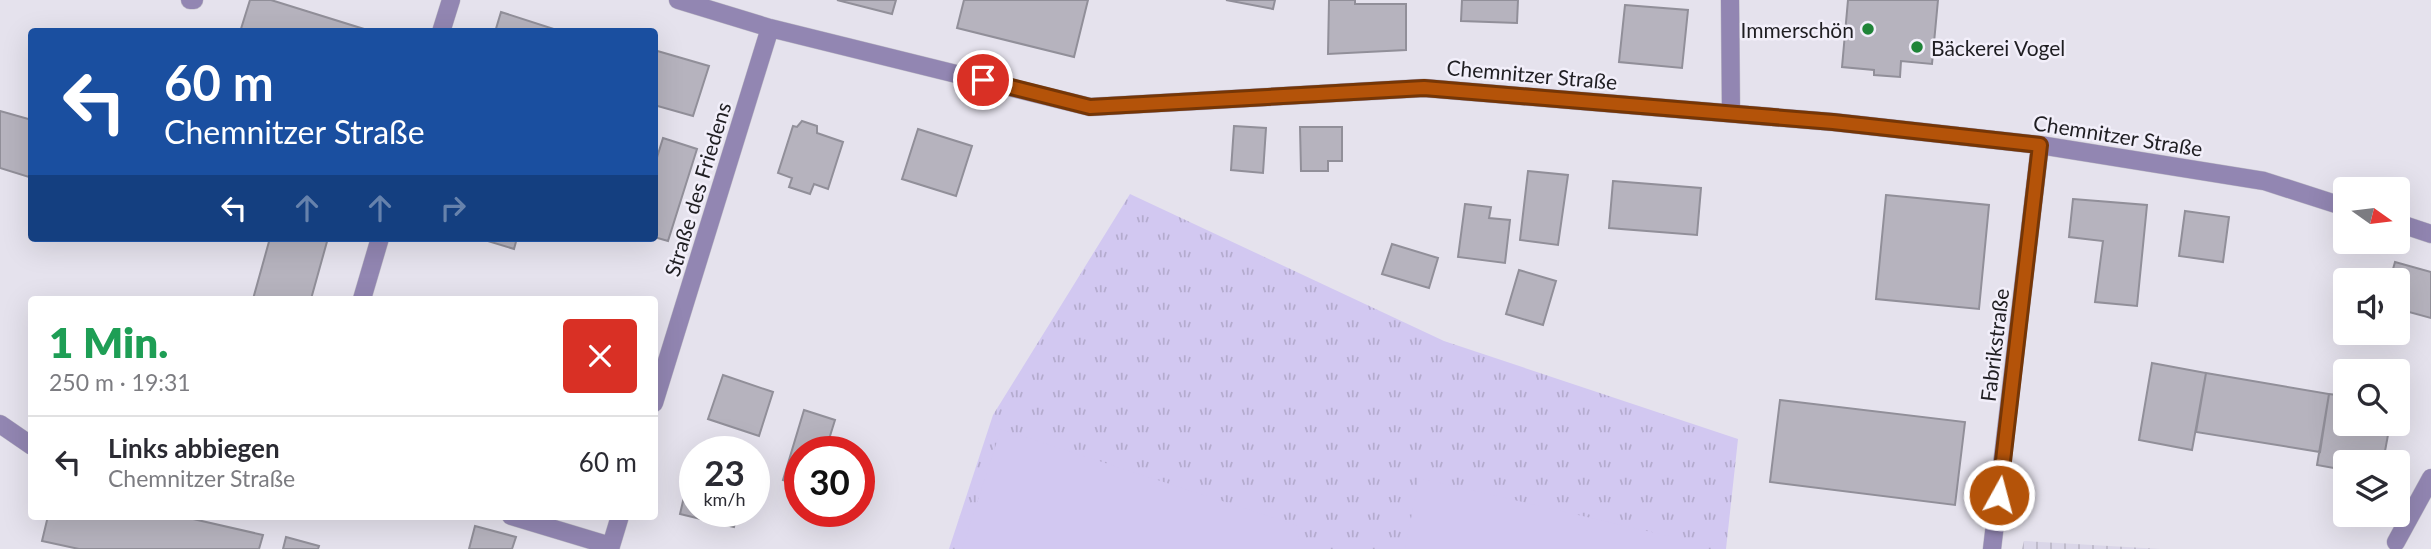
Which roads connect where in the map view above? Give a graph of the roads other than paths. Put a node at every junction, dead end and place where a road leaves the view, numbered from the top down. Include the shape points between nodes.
1 (451, 0) edge
2 (678, 0) edge
3 (1730, 0) edge
4 (442, 28) edge
5 (770, 28) junction
6 (1731, 113) junction
7 (2040, 145) junction
8 (2333, 203) edge
9 (2410, 227) edge
10 (2431, 234) edge
11 (379, 242) edge
12 (363, 296) edge
13 (658, 390) edge
14 (0, 424) edge
15 (28, 443) edge
16 (2431, 478) edge
17 (524, 520) edge
18 (619, 520) edge
19 (2396, 542) dead end
20 (610, 547) edge
21 (1993, 549) edge

1 - 4 street
2 - 5 street, Chemnitzer Straße
3 - 6 street
5 - 6 street, Chemnitzer Straße via 1090,107 1424,88
5 - 13 street, Straße des Friedens
6 - 7 street, Chemnitzer Straße
7 - 8 street, Chemnitzer Straße via 2264,181
7 - 21 street, Fabrikstraße
9 - 10 street
11 - 12 street
14 - 15 street
16 - 19 street
17 - 20 street
18 - 20 street

